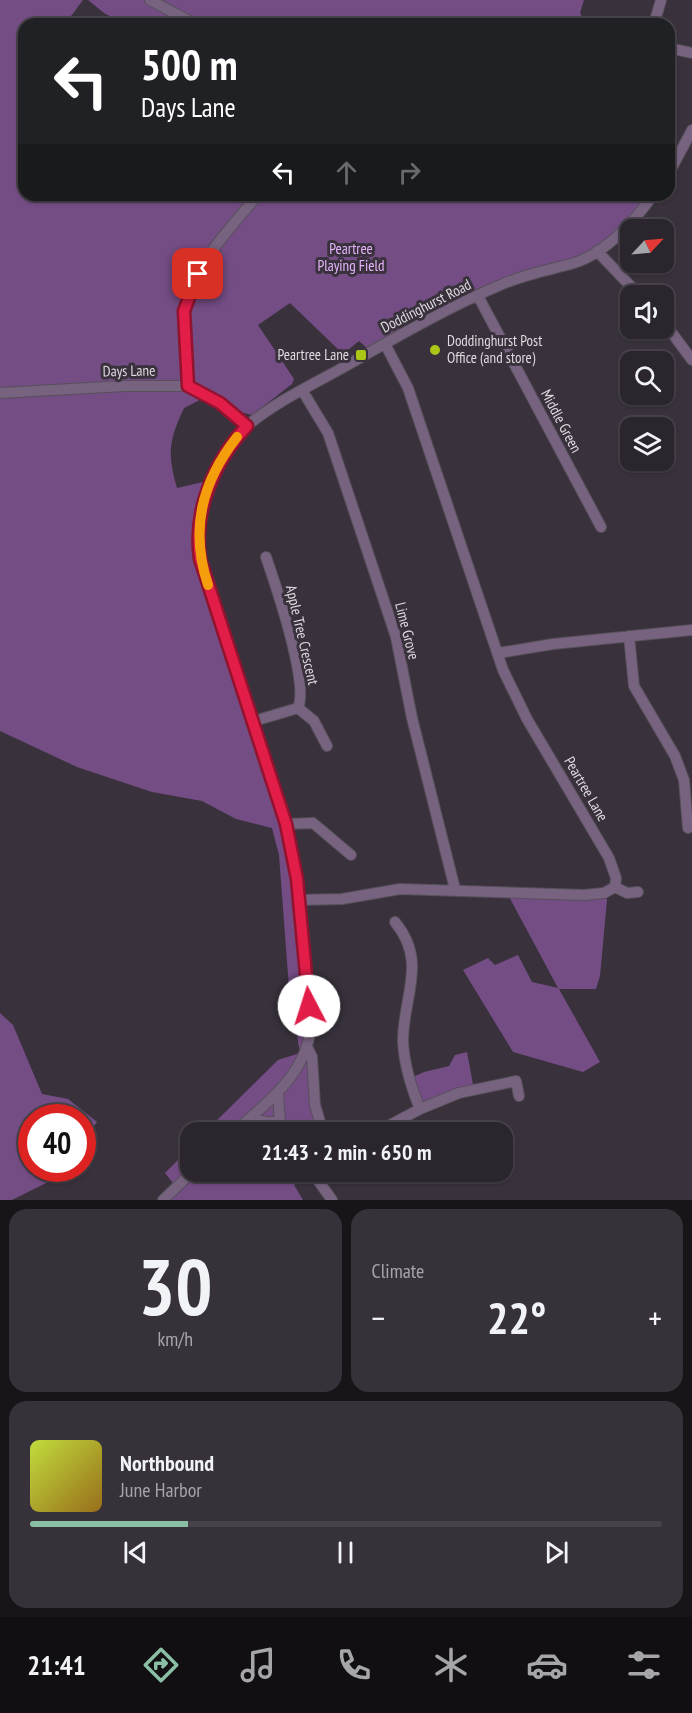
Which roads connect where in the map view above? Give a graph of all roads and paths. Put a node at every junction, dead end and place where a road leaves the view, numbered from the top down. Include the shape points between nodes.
1 (150, 0) edge
2 (661, 0) edge
3 (184, 18) edge
4 (656, 18) edge
5 (675, 49) edge
6 (692, 53) edge
7 (692, 130) edge
8 (675, 162) edge
9 (253, 201) edge
10 (649, 201) edge
11 (597, 251) junction
12 (629, 285) edge
13 (478, 296) junction
14 (674, 336) edge
15 (385, 344) junction
16 (692, 360) edge
17 (188, 386) junction
18 (302, 390) junction
19 (0, 393) edge
20 (247, 426) junction
21 (601, 527) dead end
22 (266, 557) dead end
23 (692, 630) edge
24 (629, 636) junction
25 (499, 653) junction
26 (298, 708) junction
27 (251, 722) junction
28 (327, 746) dead end
29 (286, 824) junction
30 (688, 828) dead end
31 (351, 855) dead end
32 (615, 887) junction
33 (455, 890) junction
34 (638, 892) dead end
35 (299, 900) junction
36 (395, 922) dead end
37 (308, 1049) junction
38 (278, 1094) junction
39 (519, 1096) dead end
40 (420, 1108) junction
41 (251, 1117) junction
42 (245, 1122) edge
43 (266, 1122) edge
44 (282, 1122) edge
45 (319, 1122) edge
46 (395, 1122) edge
47 (182, 1182) edge
48 (319, 1182) edge
49 (163, 1200) edge
50 (332, 1200) edge

1 - 3 street
2 - 4 street
5 - 6 street
7 - 8 street
9 - 17 street via 221,239 190,289 184,311
10 - 11 street, Doddinghurst Road via 638,217
11 - 12 street
11 - 13 street, Doddinghurst Road via 572,264 533,272
13 - 15 street, Doddinghurst Road
13 - 21 street, Middle Green
14 - 16 street
15 - 18 street, Doddinghurst Road
15 - 25 street, Peartree Lane via 408,388
17 - 19 street, Days Lane
17 - 20 street, Days Lane via 220,403
18 - 20 street, Doddinghurst Road
18 - 33 street, Lime Grove via 328,433 396,637
20 - 27 street, Doddinghurst Road via 213,478 202,505 197,542
22 - 26 street, Apple Tree Crescent via 283,606 301,688
23 - 24 street
24 - 25 street
24 - 30 street via 634,686 675,756 684,780
25 - 32 street, Peartree Lane via 527,719 609,858
26 - 27 street
26 - 28 street via 314,721
27 - 29 street, Doddinghurst Road
29 - 31 street via 313,822
29 - 35 street, Doddinghurst Road
32 - 33 street via 604,893 584,895
32 - 34 street via 627,893
33 - 35 street via 400,889 342,899
35 - 37 street, Doddinghurst Road via 311,1024
36 - 40 street via 408,937 412,966 403,1042 410,1084
37 - 38 street, Doddinghurst Road
37 - 45 street
38 - 41 street, Doddinghurst Road
38 - 44 street
39 - 40 street via 516,1081 459,1093
40 - 46 street
41 - 42 street, Doddinghurst Road
41 - 43 street
47 - 49 street
48 - 50 street

